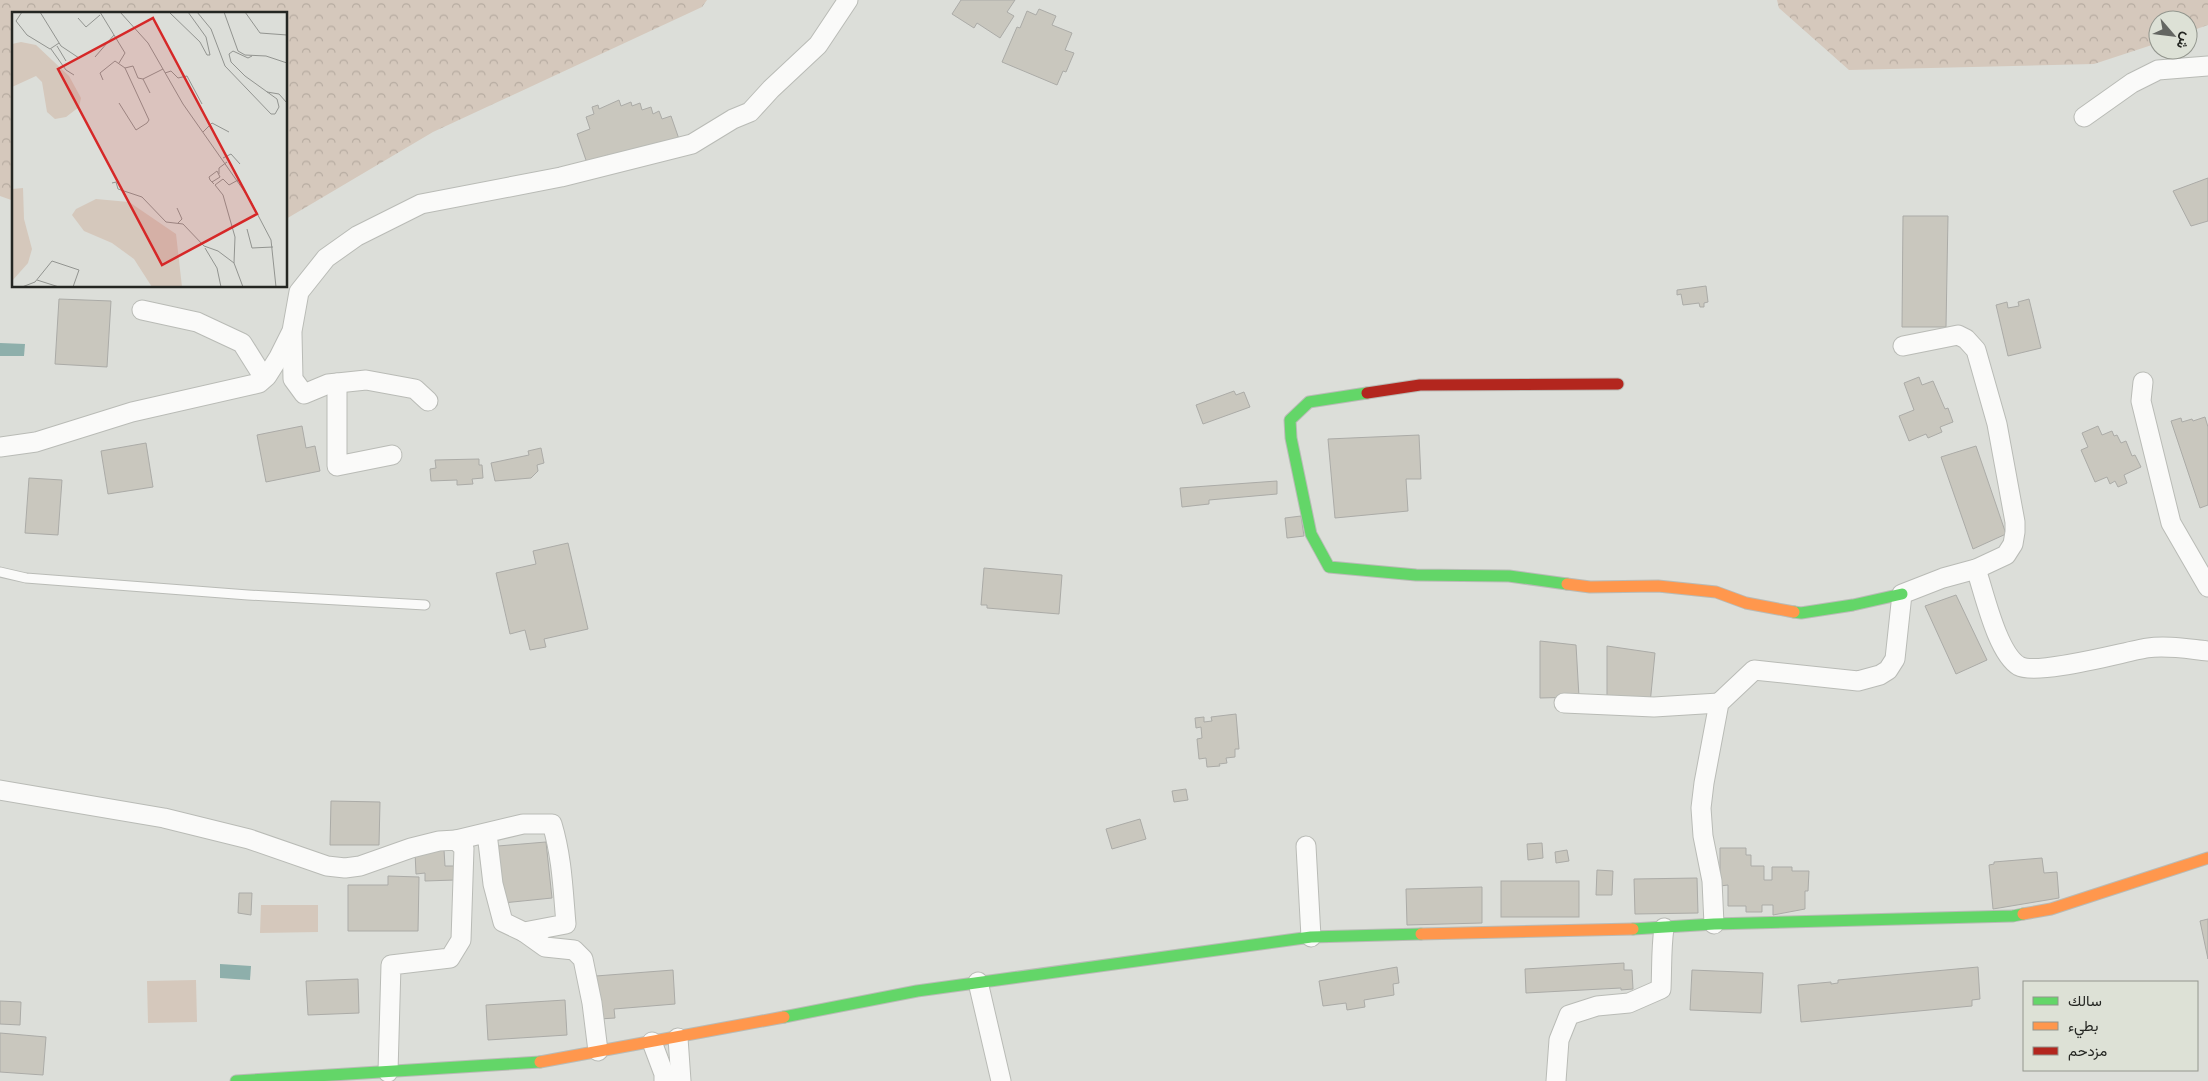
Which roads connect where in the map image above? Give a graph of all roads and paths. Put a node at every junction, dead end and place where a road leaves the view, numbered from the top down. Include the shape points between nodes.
1 (848, 0) edge
2 (2208, 66) edge
3 (2084, 117) dead end
4 (142, 310) dead end
5 (292, 331) junction
6 (1903, 346) dead end
7 (264, 378) junction
8 (2143, 382) dead end
9 (337, 383) junction
10 (1618, 384) dead end
11 (428, 401) dead end
12 (0, 447) edge
13 (392, 455) dead end
14 (1976, 568) junction
15 (0, 572) edge
16 (2208, 587) edge
17 (1902, 594) junction
18 (426, 605) dead end
19 (2208, 651) edge
20 (1564, 703) dead end
21 (1719, 703) junction
22 (0, 790) edge
23 (487, 833) junction
24 (456, 840) junction
25 (1306, 846) dead end
26 (2208, 858) edge
27 (1714, 924) junction
28 (1664, 928) junction
29 (524, 932) junction
30 (1311, 937) junction
31 (978, 982) junction
32 (678, 1038) junction
33 (652, 1042) junction
34 (598, 1052) junction
35 (388, 1072) junction
36 (236, 1081) edge
37 (664, 1081) edge
38 (681, 1081) edge
39 (1001, 1081) edge
40 (1556, 1081) edge

1 - 5 street via 818,46 750,112 692,144 561,177 421,204 357,236 326,258 299,292
2 - 3 street via 2158,70
4 - 7 street via 197,322 242,343
5 - 7 street
5 - 9 street via 293,379 304,394
6 - 14 street via 1958,335 1966,338 1976,350 1997,424 2015,527 2013,544 2006,555
7 - 12 street via 259,383 132,412 36,442
8 - 16 street via 2141,401 2171,523
9 - 11 street via 366,380 415,389
9 - 13 street via 337,466
10 - 17 main road via 1420,385 1309,402 1290,420 1291,438 1311,534 1329,567 1416,575 1509,576 1590,586 1658,586 1716,592 1746,603 1801,613
14 - 17 street
14 - 19 street via 1995,631 2018,666 2029,669 2066,664 2147,648
15 - 18 lane via 26,578
17 - 21 street via 1895,659 1880,675 1858,681 1754,670
20 - 21 street via 1654,708
21 - 27 street via 1700,808 1712,881
22 - 24 street via 164,818 249,839 336,867 360,866 411,848
23 - 24 street
23 - 29 street via 493,884 503,922
23 - 29 street via 523,824 552,824 562,871 566,924
24 - 35 street via 464,848 462,940 450,958 391,964
25 - 30 street
26 - 27 main road via 2051,909 2013,916
27 - 28 main road
28 - 30 main road
28 - 40 street via 1660,950 1661,989 1629,1003 1597,1006 1569,1015 1560,1040
29 - 34 street via 545,947 574,950 583,959
30 - 31 main road
31 - 32 main road via 916,991
31 - 39 street
32 - 33 main road
32 - 38 street
33 - 34 main road
33 - 37 street
34 - 35 main road via 538,1062
35 - 36 main road

